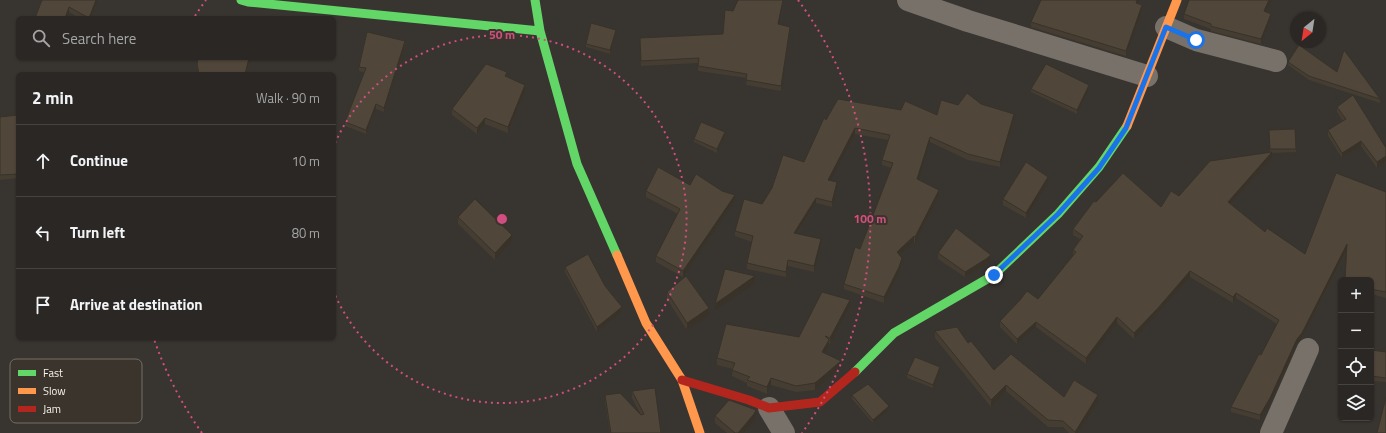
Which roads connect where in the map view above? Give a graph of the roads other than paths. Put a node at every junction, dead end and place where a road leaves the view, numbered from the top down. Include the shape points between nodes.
1 (241, 0) edge
2 (535, 0) edge
3 (908, 0) edge
4 (1177, 0) edge
5 (1166, 27) junction
6 (540, 31) junction
7 (1276, 61) dead end
8 (1147, 76) junction
9 (1308, 350) dead end
10 (682, 380) junction
11 (769, 408) junction
12 (700, 433) edge
13 (784, 433) edge
14 (1271, 433) edge

1 - 6 street
2 - 6 street
3 - 8 street
4 - 5 street
5 - 7 street via 1196,40
5 - 8 street
6 - 10 street via 577,164 646,323
8 - 11 street via 1126,128 1099,168 1058,214 994,275 894,333 820,402
9 - 14 street
10 - 11 street
10 - 12 street
11 - 13 street

